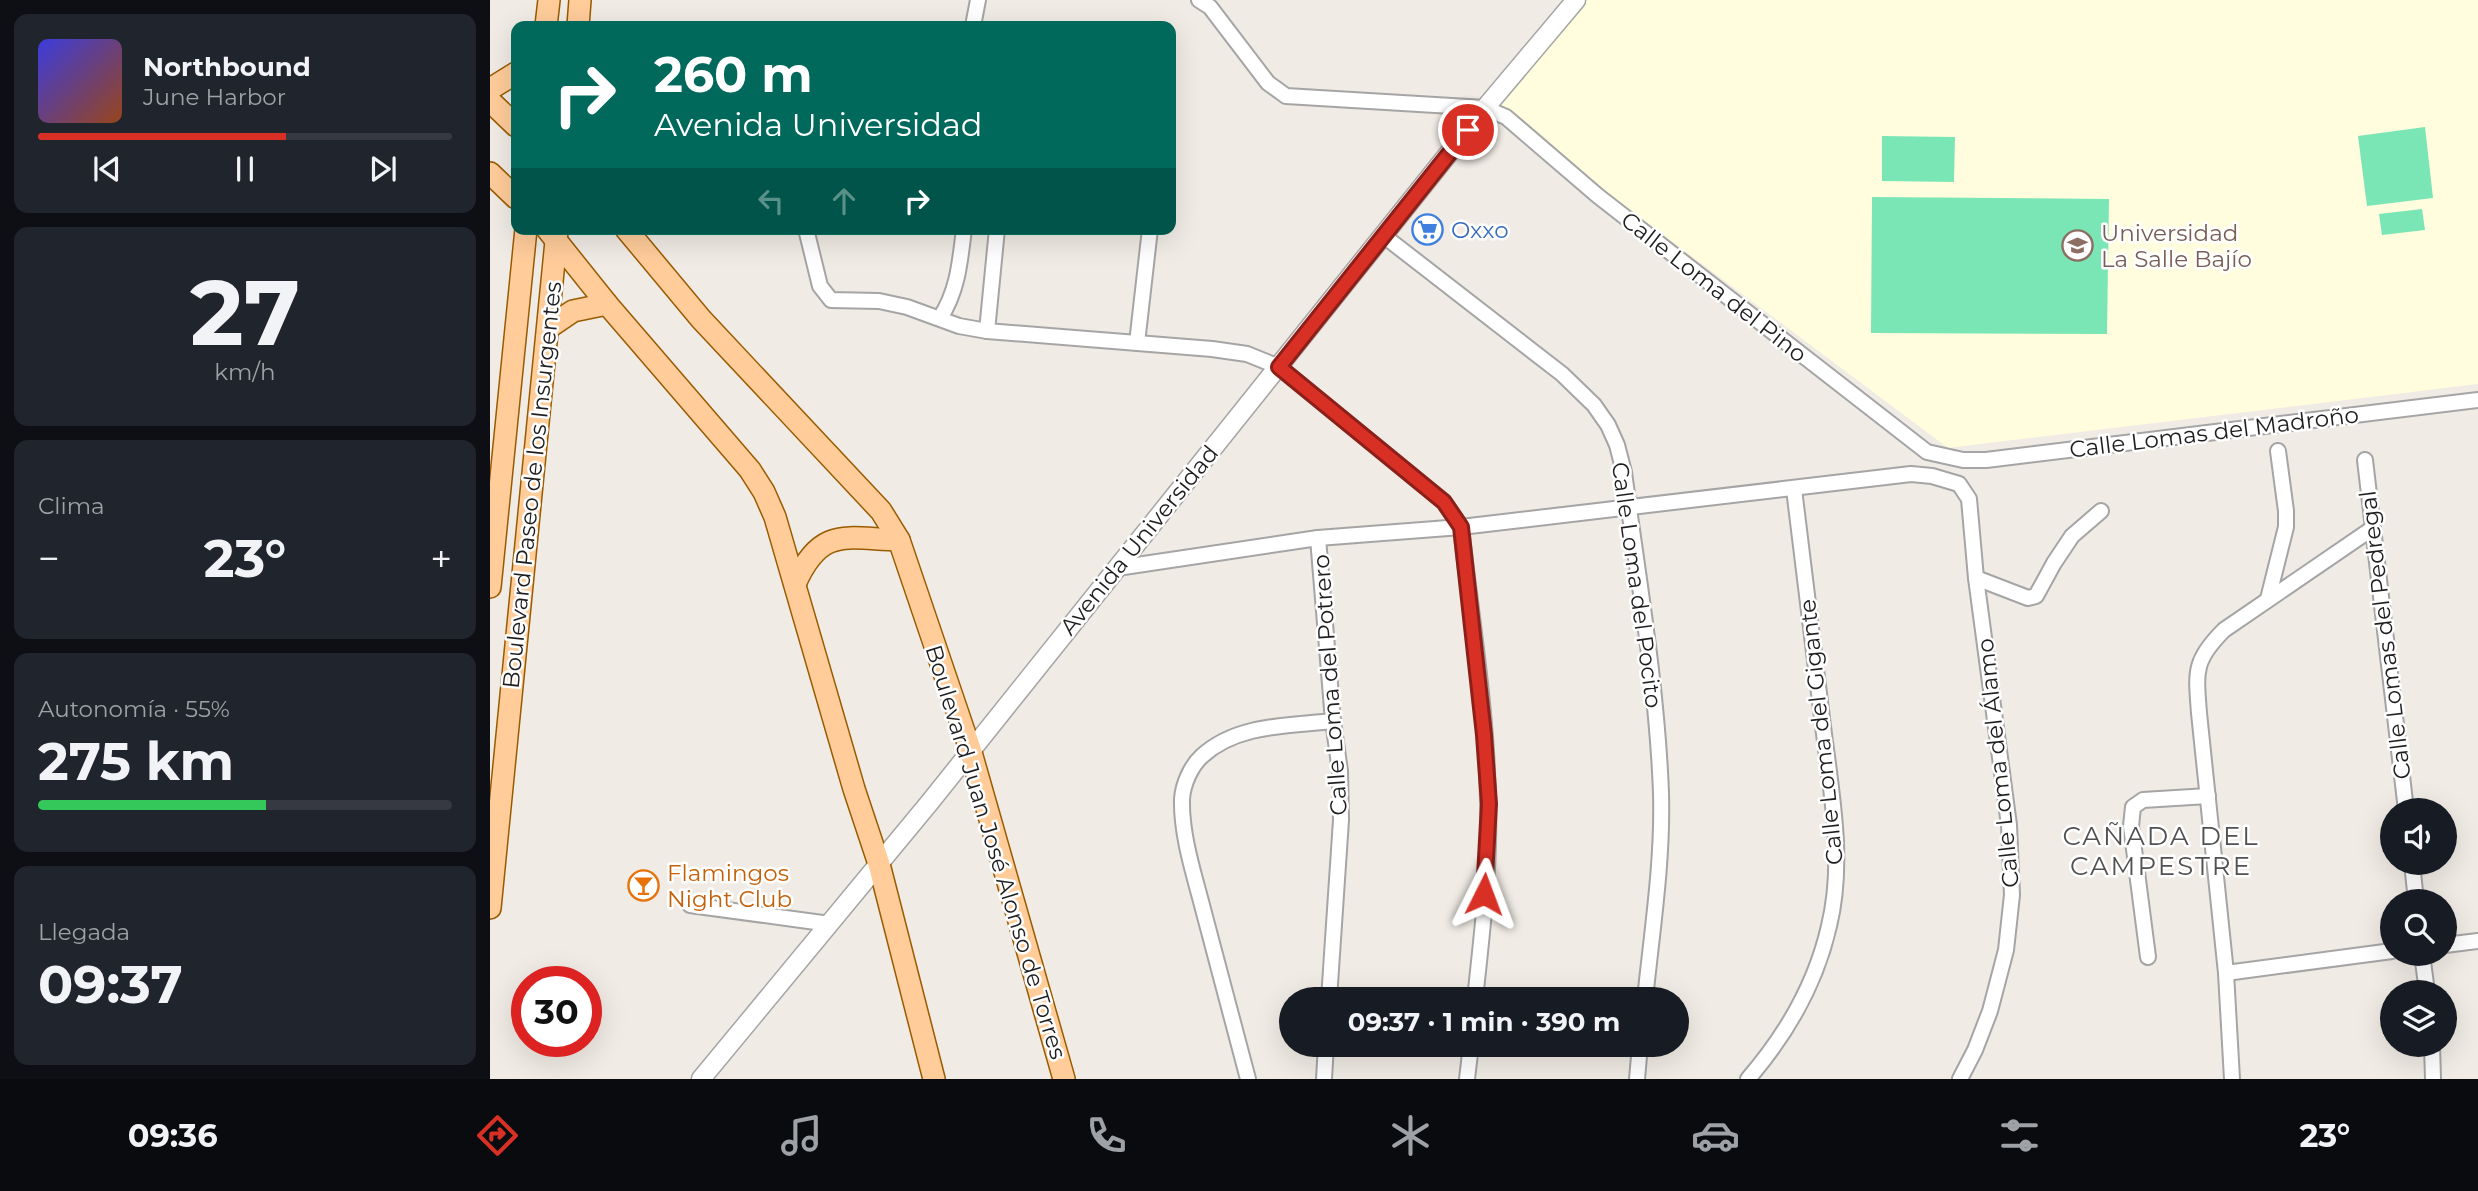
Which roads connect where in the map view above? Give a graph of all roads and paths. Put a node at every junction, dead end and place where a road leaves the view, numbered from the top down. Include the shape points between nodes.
1 (549, 0) edge
2 (580, 0) edge
3 (978, 0) edge
4 (1199, 0) edge
5 (1576, 0) edge
6 (547, 21) edge
7 (578, 21) edge
8 (974, 21) edge
9 (511, 76) edge
10 (490, 89) edge
11 (490, 101) edge
12 (1485, 108) junction
13 (511, 121) edge
14 (490, 173) edge
15 (511, 193) edge
16 (525, 235) edge
17 (554, 235) edge
18 (555, 235) edge
19 (631, 235) edge
20 (807, 235) edge
21 (963, 235) edge
22 (996, 235) edge
23 (1149, 235) edge
24 (1384, 236) junction
25 (607, 304) junction
26 (940, 318) junction
27 (548, 328) junction
28 (987, 331) junction
29 (1137, 343) junction
30 (1279, 367) junction
31 (2478, 400) edge
32 (2278, 452) dead end
33 (1949, 458) joint
34 (2365, 460) dead end
35 (1794, 489) junction
36 (1629, 508) junction
37 (2101, 512) dead end
38 (1461, 527) junction
39 (2373, 528) junction
40 (1318, 538) junction
41 (899, 540) junction
42 (1117, 568) junction
43 (1976, 578) junction
44 (795, 584) junction
45 (490, 587) edge
46 (2268, 599) junction
47 (1333, 721) junction
48 (971, 749) junction
49 (2208, 796) junction
50 (2405, 798) edge
51 (879, 864) junction
52 (690, 905) dead end
53 (490, 908) edge
54 (831, 924) junction
55 (2478, 941) edge
56 (2457, 944) edge
57 (2380, 953) edge
58 (2148, 957) dead end
59 (2226, 973) junction
60 (1330, 987) edge
61 (1476, 987) edge
62 (1646, 987) edge
63 (1325, 1057) edge
64 (1470, 1057) edge
65 (1639, 1057) edge
66 (2432, 1057) edge
67 (701, 1079) edge
68 (934, 1079) edge
69 (1064, 1079) edge
70 (1248, 1079) edge
71 (1324, 1079) edge
72 (1467, 1079) edge
73 (1637, 1079) edge
74 (1748, 1079) edge
75 (1961, 1079) edge
76 (2232, 1079) edge
77 (2433, 1079) edge

1 - 6 main road
2 - 7 main road
3 - 8 street
4 - 12 street via 1210,7 1268,83 1286,96
5 - 12 street, Avenida Universidad
9 - 10 main road
11 - 13 main road
12 - 24 street, Avenida Universidad
12 - 33 street, Calle Loma del Pino via 1506,117 1598,196 1912,442
14 - 15 main road
16 - 45 main road, Boulevard Paseo de los Insurgentes
17 - 27 main road, Boulevard Paseo de los Insurgentes
18 - 25 main road
19 - 41 main road, Boulevard Juan José Alonso de Torres via 701,319 881,511
20 - 26 street via 820,286 831,300 879,302
21 - 26 street via 959,272
22 - 28 street
23 - 29 street
24 - 30 street, Avenida Universidad
24 - 36 street, Calle Loma del Pocito via 1562,374 1594,405 1617,445
25 - 27 main road via 573,311
25 - 44 main road via 750,470 775,517
26 - 28 street
27 - 53 main road, Boulevard Paseo de los Insurgentes
28 - 29 street
29 - 30 street via 1247,354
30 - 38 street via 1444,502
30 - 42 street, Avenida Universidad
31 - 33 street, Calle Lomas del Madroño via 1986,460
32 - 46 street via 2286,527
34 - 39 street, Calle Lomas del Pedregal
35 - 36 street
35 - 43 street, Calle Loma del Álamo via 1911,474 1959,484 1969,499
35 - 74 street, Calle Loma del Gigante via 1831,793 1835,896 1829,928 1803,999 1771,1052
36 - 38 street
36 - 62 street, Calle Loma del Pocito via 1650,662 1661,796
37 - 43 street via 2073,536 2036,596 2028,598
38 - 40 street
38 - 61 street via 1489,804
39 - 46 street
39 - 50 street, Calle Lomas del Pedregal
40 - 42 street
40 - 47 street, Calle Loma del Potrero
41 - 44 main road via 835,539 813,555
41 - 48 main road, Boulevard Juan José Alonso de Torres
42 - 48 street, Avenida Universidad
43 - 75 street, Calle Loma del Álamo via 2009,825 2012,895 2006,950 1990,1011
44 - 51 main road
46 - 49 street via 2224,630 2199,662 2196,678
47 - 60 street, Calle Loma del Potrero via 1341,820
47 - 70 street via 1246,732 1224,740 1200,757 1187,776 1182,798 1185,830
48 - 51 street, Avenida Universidad
48 - 69 main road, Boulevard Juan José Alonso de Torres
49 - 58 street via 2143,800 2133,807 2131,826
49 - 59 street
51 - 54 street, Avenida Universidad
51 - 68 main road
52 - 54 street
54 - 67 street, Avenida Universidad
55 - 56 street
57 - 59 street
59 - 76 street
63 - 71 street
64 - 72 street
65 - 73 street
66 - 77 street

